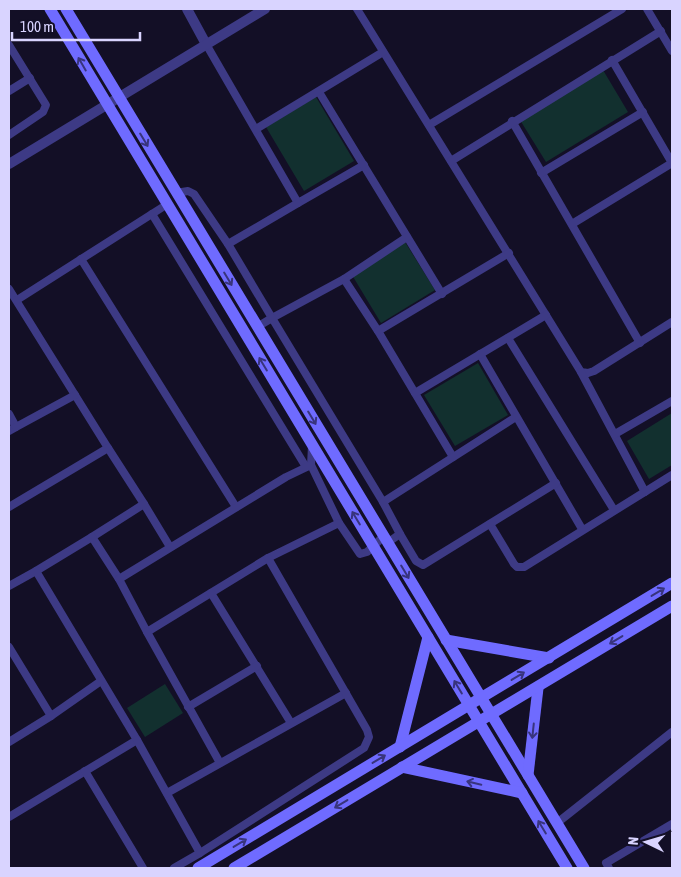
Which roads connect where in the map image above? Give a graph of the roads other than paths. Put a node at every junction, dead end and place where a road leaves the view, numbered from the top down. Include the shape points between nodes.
1 (50, 9) edge
2 (66, 9) edge
3 (187, 9) edge
4 (264, 9) edge
5 (357, 9) edge
6 (622, 9) edge
7 (647, 9) edge
8 (660, 31) junction
9 (9, 44) edge
10 (206, 44) junction
11 (672, 51) edge
12 (383, 52) junction
13 (612, 60) junction
14 (30, 78) junction
15 (9, 91) edge
16 (319, 92) junction
17 (119, 98) junction
18 (107, 106) junction
19 (643, 112) junction
20 (512, 121) junction
21 (429, 125) junction
22 (256, 129) junction
23 (9, 135) edge
24 (450, 160) junction
25 (672, 163) edge
26 (9, 164) edge
27 (364, 165) junction
28 (541, 172) junction
29 (176, 193) junction
30 (298, 203) junction
31 (166, 205) junction
32 (152, 214) junction
33 (572, 224) junction
34 (407, 237) junction
35 (228, 244) junction
36 (510, 253) junction
37 (81, 259) junction
38 (344, 279) junction
39 (9, 290) edge
40 (442, 294) junction
41 (17, 300) junction
42 (546, 315) junction
43 (272, 318) junction
44 (672, 322) edge
45 (257, 327) junction
46 (378, 330) junction
47 (508, 338) junction
48 (640, 343) junction
49 (480, 354) junction
50 (581, 372) junction
51 (415, 393) junction
52 (75, 395) junction
53 (672, 401) edge
54 (9, 414) edge
55 (516, 416) junction
56 (12, 429) edge
57 (615, 434) junction
58 (312, 446) junction
59 (108, 448) junction
60 (453, 457) junction
61 (309, 466) junction
62 (672, 475) edge
63 (556, 483) junction
64 (645, 492) junction
65 (383, 502) junction
66 (144, 504) junction
67 (9, 507) edge
68 (236, 507) junction
69 (614, 510) junction
70 (339, 523) junction
71 (490, 524) junction
72 (582, 529) junction
73 (400, 534) junction
74 (92, 537) junction
75 (385, 540) junction
76 (170, 547) junction
77 (373, 547) junction
78 (268, 558) junction
79 (36, 570) junction
80 (119, 579) junction
81 (672, 583) edge
82 (9, 586) edge
83 (211, 593) junction
84 (672, 606) edge
85 (147, 632) junction
86 (428, 637) junction
87 (446, 640) junction
88 (9, 647) edge
89 (549, 658) junction
90 (16, 659) junction
91 (9, 663) edge
92 (257, 666) junction
93 (101, 681) junction
94 (538, 688) junction
95 (346, 692) junction
96 (481, 698) junction
97 (469, 706) junction
98 (188, 707) junction
99 (491, 714) junction
100 (52, 716) junction
101 (479, 721) junction
102 (291, 723) junction
103 (672, 732) edge
104 (137, 740) junction
105 (9, 742) edge
106 (400, 747) junction
107 (220, 763) junction
108 (402, 767) junction
109 (86, 771) junction
110 (528, 775) junction
111 (167, 793) junction
112 (522, 794) junction
113 (9, 817) edge
114 (556, 823) junction
115 (672, 824) edge
116 (200, 853) junction
117 (608, 866) edge
118 (143, 868) edge
119 (174, 868) edge
120 (198, 868) edge
121 (234, 868) edge
122 (567, 868) edge
123 (584, 868) edge
124 (598, 868) edge

18 -> 1 main road
2 - 17 main road
3 - 10 street
4 - 10 street
5 - 12 street
6 - 21 street
7 - 8 street
8 - 11 street
8 - 13 street
9 - 14 street
10 - 17 street
10 - 22 street
12 - 16 street
12 - 21 street
13 - 19 street
13 - 20 street
14 - 15 street
14 - 23 street via 46,109
16 - 22 street
16 - 27 street
17 - 18 street
17 -> 29 main road
18 - 26 street
18 - 31 main road
19 - 25 street
19 - 28 street
20 - 24 street
20 - 28 street
21 - 24 street
22 - 30 street
24 - 36 street
25 - 33 street
27 - 30 street
27 - 34 street
28 - 33 street
29 - 35 street via 188,191 194,194
29 -> 45 main road
30 - 35 street
31 - 32 street
58 -> 31 main road
32 - 37 street
32 - 61 street
33 - 48 street
34 - 38 street
34 - 40 street
35 - 43 street
36 - 40 street
36 - 42 street
37 - 41 street
37 - 68 street
38 - 43 street
38 - 46 street
39 - 41 street
40 - 46 street
41 - 52 street
42 - 47 street
42 - 50 street
43 - 45 street
43 - 65 street
44 - 48 street
45 -> 75 main road
46 - 51 street
47 - 49 street
47 - 69 street
48 - 50 street via 594,371
49 - 51 street
49 - 55 street
50 - 57 street
51 - 60 street
52 - 56 street
52 - 59 street
53 - 57 street
54 - 56 street
55 - 60 street
55 - 63 street
57 - 64 street
58 - 61 street
77 -> 58 main road
59 - 66 street
59 - 67 street
60 - 65 street
61 - 68 street
61 - 70 street
62 - 64 street
63 - 71 street
63 - 72 street
64 - 69 street
65 - 73 street
66 - 74 street
66 - 76 street
68 - 76 street
69 - 72 street
70 - 77 street via 360,554
70 - 78 street
71 - 72 street via 514,564 521,568
71 - 73 street via 423,565 416,561
73 - 75 street
74 - 79 street
74 - 80 street
75 - 77 street
75 -> 87 main road
76 - 80 street
77 - 86 main road
78 - 83 street
78 - 95 street
79 - 82 street
79 - 93 street
80 - 85 street
89 -> 81 main road
83 - 85 street
83 - 92 street
84 -> 94 main road
85 - 98 street
97 -> 86 main road
86 - 106 main road
87 - 89 main road
87 - 96 main road
88 - 90 street
96 -> 89 main road
90 - 91 street
90 - 100 street
92 - 98 street
92 - 102 street
93 - 100 street
93 - 104 street
94 - 99 main road
94 -> 110 main road
95 - 102 street
95 - 116 street via 368,730 364,748
96 - 97 main road
96 - 99 main road
97 - 101 main road
97 - 106 main road
98 - 107 street
99 - 101 main road
99 - 110 main road
100 - 105 street
101 - 108 main road
101 - 112 main road
102 - 107 street
103 - 114 street
104 - 109 street
104 - 111 street
120 -> 106 main road
107 - 111 street
112 -> 108 main road
108 -> 121 main road
109 - 113 street
109 - 118 street
110 - 114 main road
111 - 116 street
122 -> 112 main road
114 - 123 main road
115 - 117 street
116 - 119 street
117 - 124 street

